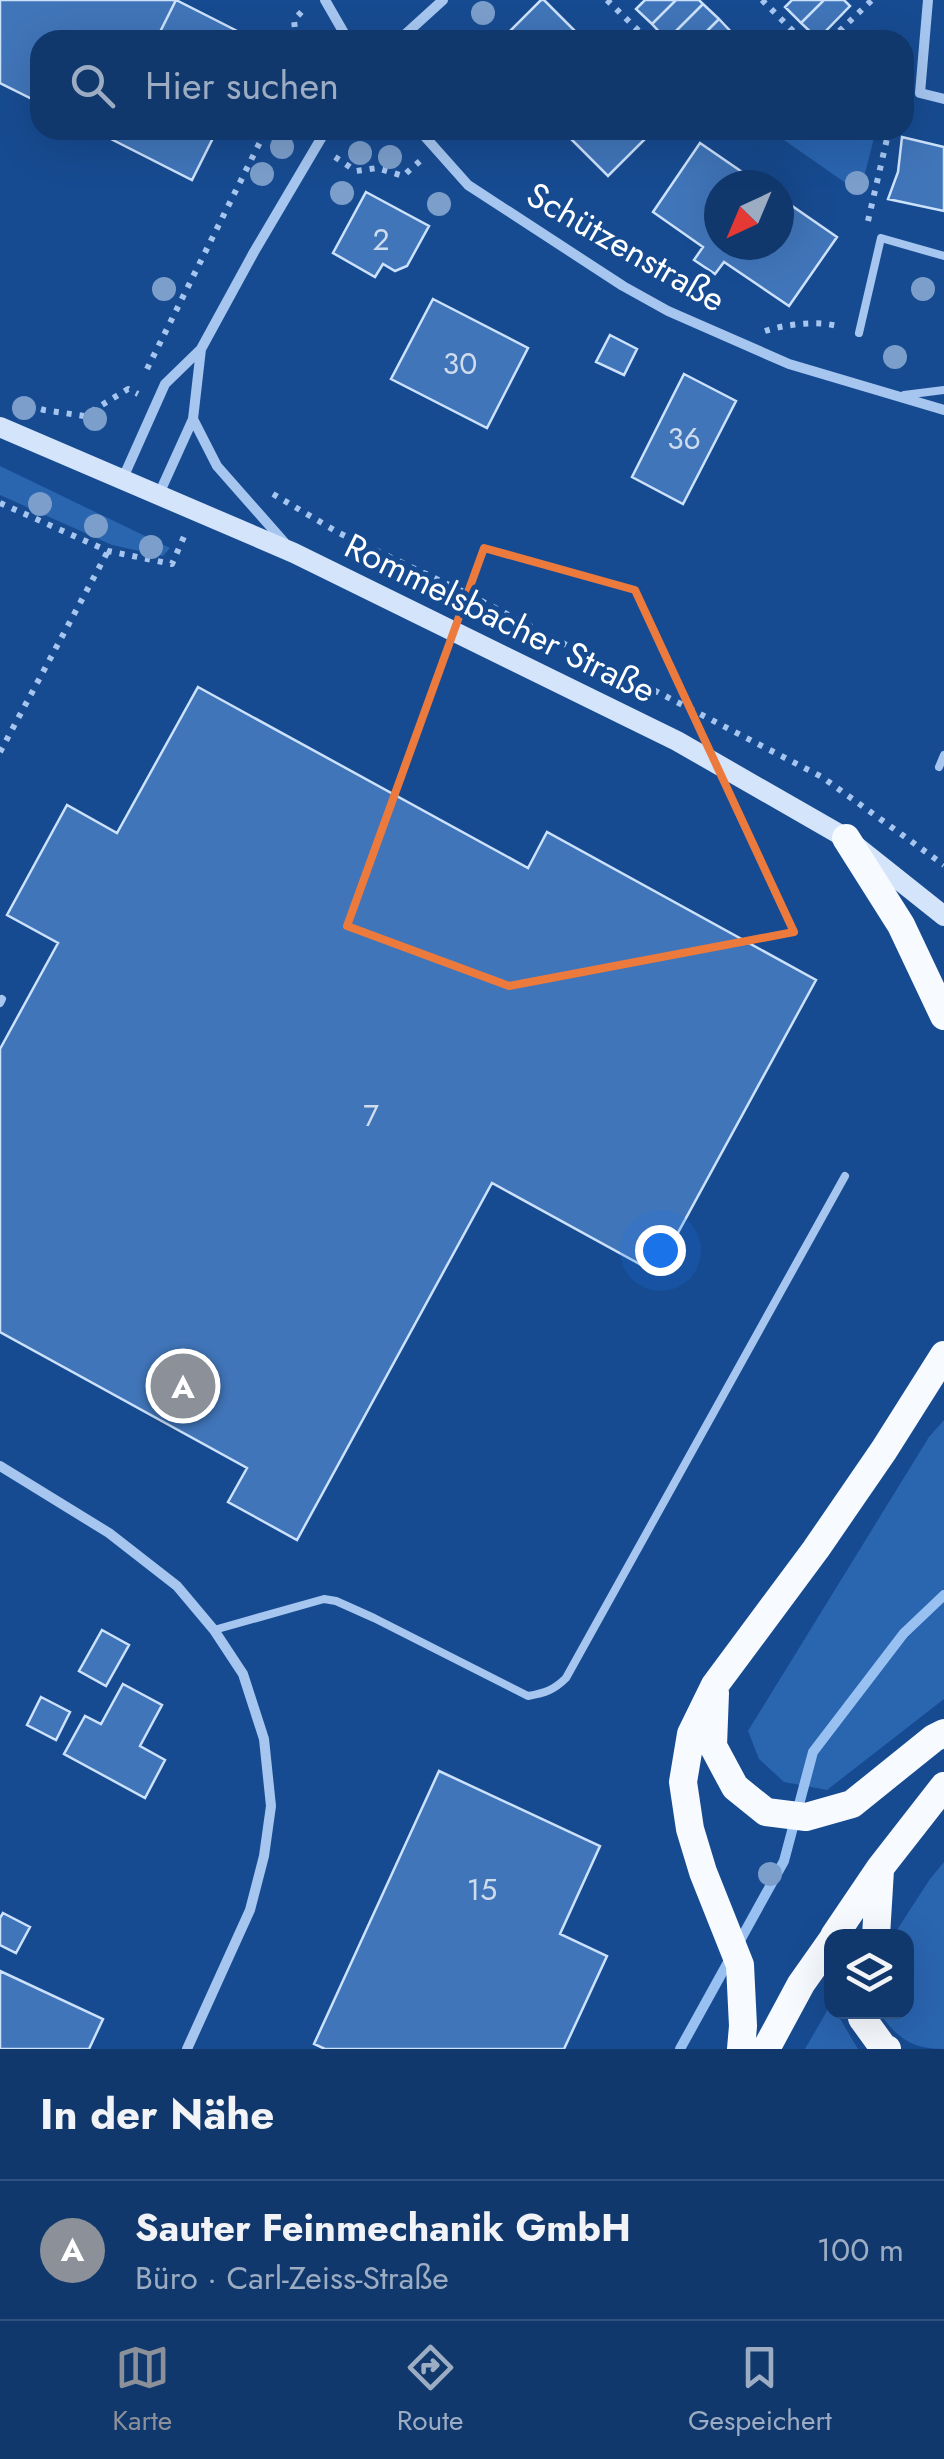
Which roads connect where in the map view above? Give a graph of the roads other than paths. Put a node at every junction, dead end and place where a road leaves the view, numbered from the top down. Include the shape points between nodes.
1 (325, 0) edge
2 (444, 0) edge
3 (928, 0) edge
4 (342, 30) edge
5 (410, 30) edge
6 (944, 99) edge
7 (320, 140) edge
8 (428, 140) edge
9 (944, 256) edge
10 (859, 333) dead end
11 (201, 349) junction
12 (944, 390) edge
13 (895, 396) junction
14 (944, 410) edge
15 (192, 419) junction
16 (0, 426) edge
17 (123, 478) junction
18 (159, 494) junction
19 (294, 553) junction
20 (944, 756) edge
21 (939, 766) dead end
22 (846, 838) junction
23 (944, 916) edge
24 (944, 1016) edge
25 (845, 1176) dead end
26 (944, 1355) edge
27 (0, 1466) edge
28 (214, 1630) junction
29 (715, 1685) junction
30 (944, 1733) edge
31 (944, 1786) edge
32 (880, 1868) junction
33 (839, 1929) edge
34 (876, 1929) edge
35 (824, 1951) edge
36 (863, 2019) edge
37 (187, 2049) edge
38 (741, 2049) edge
39 (766, 2049) edge
40 (887, 2049) edge

1 - 4 street
2 - 5 street
3 - 6 street via 920,93
7 - 11 street
8 - 13 street, Schützenstraße via 468,185 668,311 788,364
9 - 10 lane via 881,238
11 - 15 street
11 - 17 street via 165,384
12 - 13 lane
13 - 14 street, Schützenstraße
15 - 18 street
15 - 19 street via 216,466
16 - 17 main road, Rommelsbacher Straße
17 - 18 main road, Rommelsbacher Straße
18 - 19 main road, Rommelsbacher Straße
19 - 22 main road, Rommelsbacher Straße via 676,741
20 - 21 lane
22 - 23 main road, Rommelsbacher Straße
22 - 24 highway via 901,925
25 - 28 lane via 557,1687 528,1696 324,1598
26 - 29 highway via 873,1467
27 - 28 street via 109,1533 177,1586
28 - 37 street via 243,1674 259,1723 271,1806 250,1910
29 - 30 highway via 713,1746 735,1787 766,1812 806,1817 852,1804
29 - 38 highway via 691,1734 683,1782 690,1829 740,1965
31 - 32 highway
32 - 33 highway
32 - 34 highway
35 - 39 highway
36 - 40 highway

